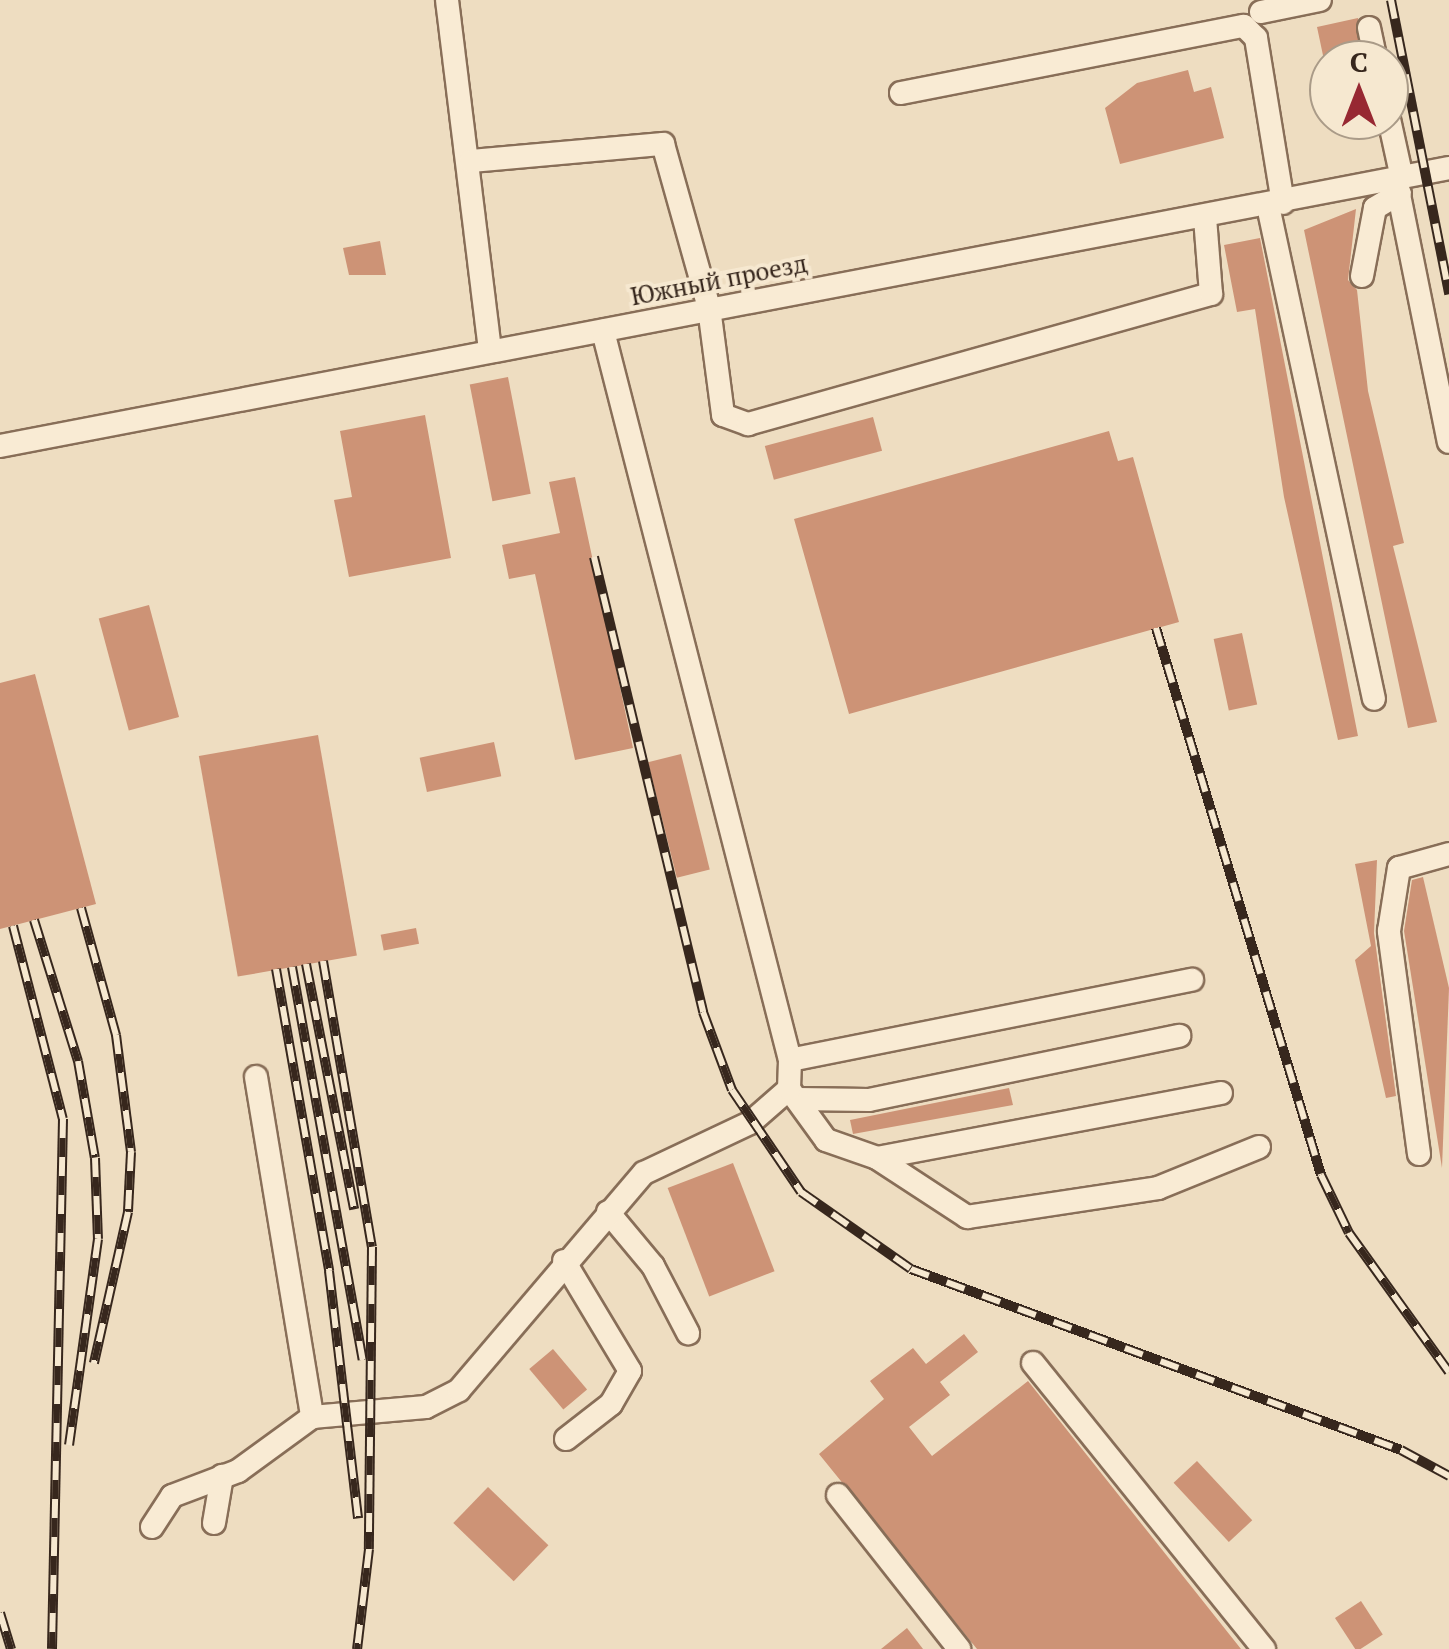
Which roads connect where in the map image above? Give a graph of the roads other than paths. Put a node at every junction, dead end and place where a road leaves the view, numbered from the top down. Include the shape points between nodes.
1 (447, 0) edge
2 (1320, 0) edge
3 (1260, 6) edge
4 (1369, 28) dead end
5 (1256, 38) junction
6 (1372, 40) edge
7 (902, 93) dead end
8 (1392, 140) edge
9 (471, 161) junction
10 (1449, 168) edge
11 (1399, 184) junction
12 (1275, 204) junction
13 (1205, 218) junction
14 (1362, 276) dead end
15 (709, 308) junction
16 (603, 331) junction
17 (490, 351) junction
18 (1449, 442) edge
19 (0, 446) edge
20 (1374, 699) dead end
21 (1449, 854) edge
22 (1192, 980) dead end
23 (1179, 1036) dead end
24 (790, 1060) junction
25 (256, 1077) dead end
26 (1220, 1093) dead end
27 (793, 1094) junction
28 (1260, 1147) dead end
29 (1419, 1154) dead end
30 (877, 1158) junction
31 (608, 1212) junction
32 (564, 1261) junction
33 (688, 1333) dead end
34 (1033, 1363) dead end
35 (312, 1417) junction
36 (566, 1439) dead end
37 (222, 1476) junction
38 (838, 1495) dead end
39 (214, 1522) dead end
40 (152, 1527) dead end
41 (959, 1649) edge
42 (1264, 1649) edge

1 - 9 street
2 - 3 street
3 - 5 street
4 - 6 street
5 - 7 street via 1244,26 1222,26
5 - 12 street
8 - 11 street
9 - 15 street via 662,144
9 - 17 street
10 - 11 street, Южный проезд
11 - 12 street, Южный проезд
11 - 14 street via 1370,219
11 - 18 street
12 - 13 street, Южный проезд
12 - 20 street
13 - 15 street, Южный проезд
13 - 15 street via 1212,294 748,424 724,415
15 - 16 street, Южный проезд
16 - 17 street, Южный проезд
16 - 24 street
17 - 19 street, Южный проезд
21 - 29 street via 1399,868 1390,931
22 - 24 street
23 - 27 street via 868,1100
24 - 27 street
25 - 35 street
26 - 30 street
27 - 30 street via 826,1140
27 - 31 street via 750,1123 644,1172
28 - 30 street via 1158,1188 966,1218
31 - 32 street
31 - 33 street via 653,1266
32 - 35 street via 459,1390 426,1407
32 - 36 street via 630,1372 611,1404
34 - 42 street
35 - 37 street
37 - 39 street
37 - 40 street via 172,1496
38 - 41 street

